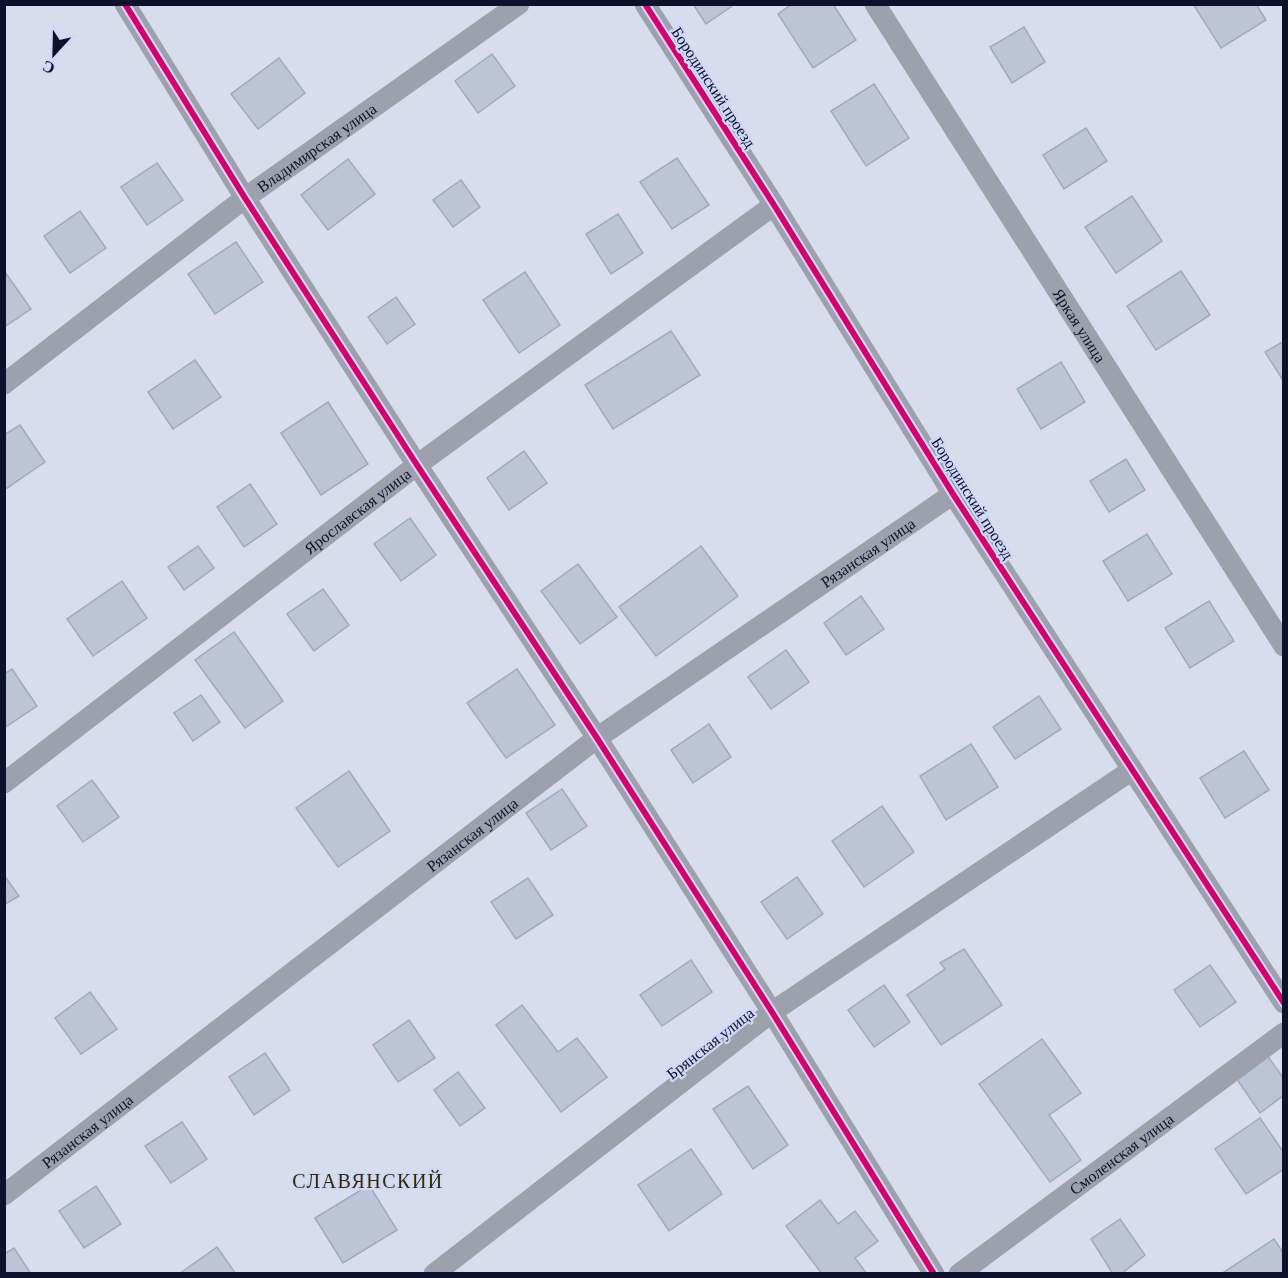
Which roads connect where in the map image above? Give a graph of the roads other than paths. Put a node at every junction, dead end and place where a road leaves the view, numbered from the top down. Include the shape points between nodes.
1 (125, 4) edge
2 (519, 4) edge
3 (645, 4) edge
4 (875, 4) edge
5 (245, 198) junction
6 (774, 205) junction
7 (4, 384) edge
8 (417, 465) junction
9 (953, 494) junction
10 (1284, 646) edge
11 (597, 738) junction
12 (1132, 770) junction
13 (4, 783) edge
14 (1284, 1003) edge
15 (772, 1012) junction
16 (1284, 1033) edge
17 (4, 1195) edge
18 (434, 1274) edge
19 (934, 1274) edge
20 (959, 1274) edge

1 - 5 street
2 - 5 street, Владимирская улица
3 - 6 street, Бородинский проезд
4 - 10 street, Яркая улица
5 - 7 street, Владимирская улица
5 - 8 street
6 - 8 street, Ярославская улица
6 - 9 street, Бородинский проезд
8 - 11 street
8 - 13 street, Ярославская улица
9 - 11 street, Рязанская улица
9 - 12 street, Бородинский проезд
11 - 15 street
11 - 17 street, Рязанская улица
12 - 14 street, Бородинский проезд
12 - 15 street, Брянская улица
15 - 18 street, Брянская улица
15 - 19 street
16 - 20 street, Смоленская улица

